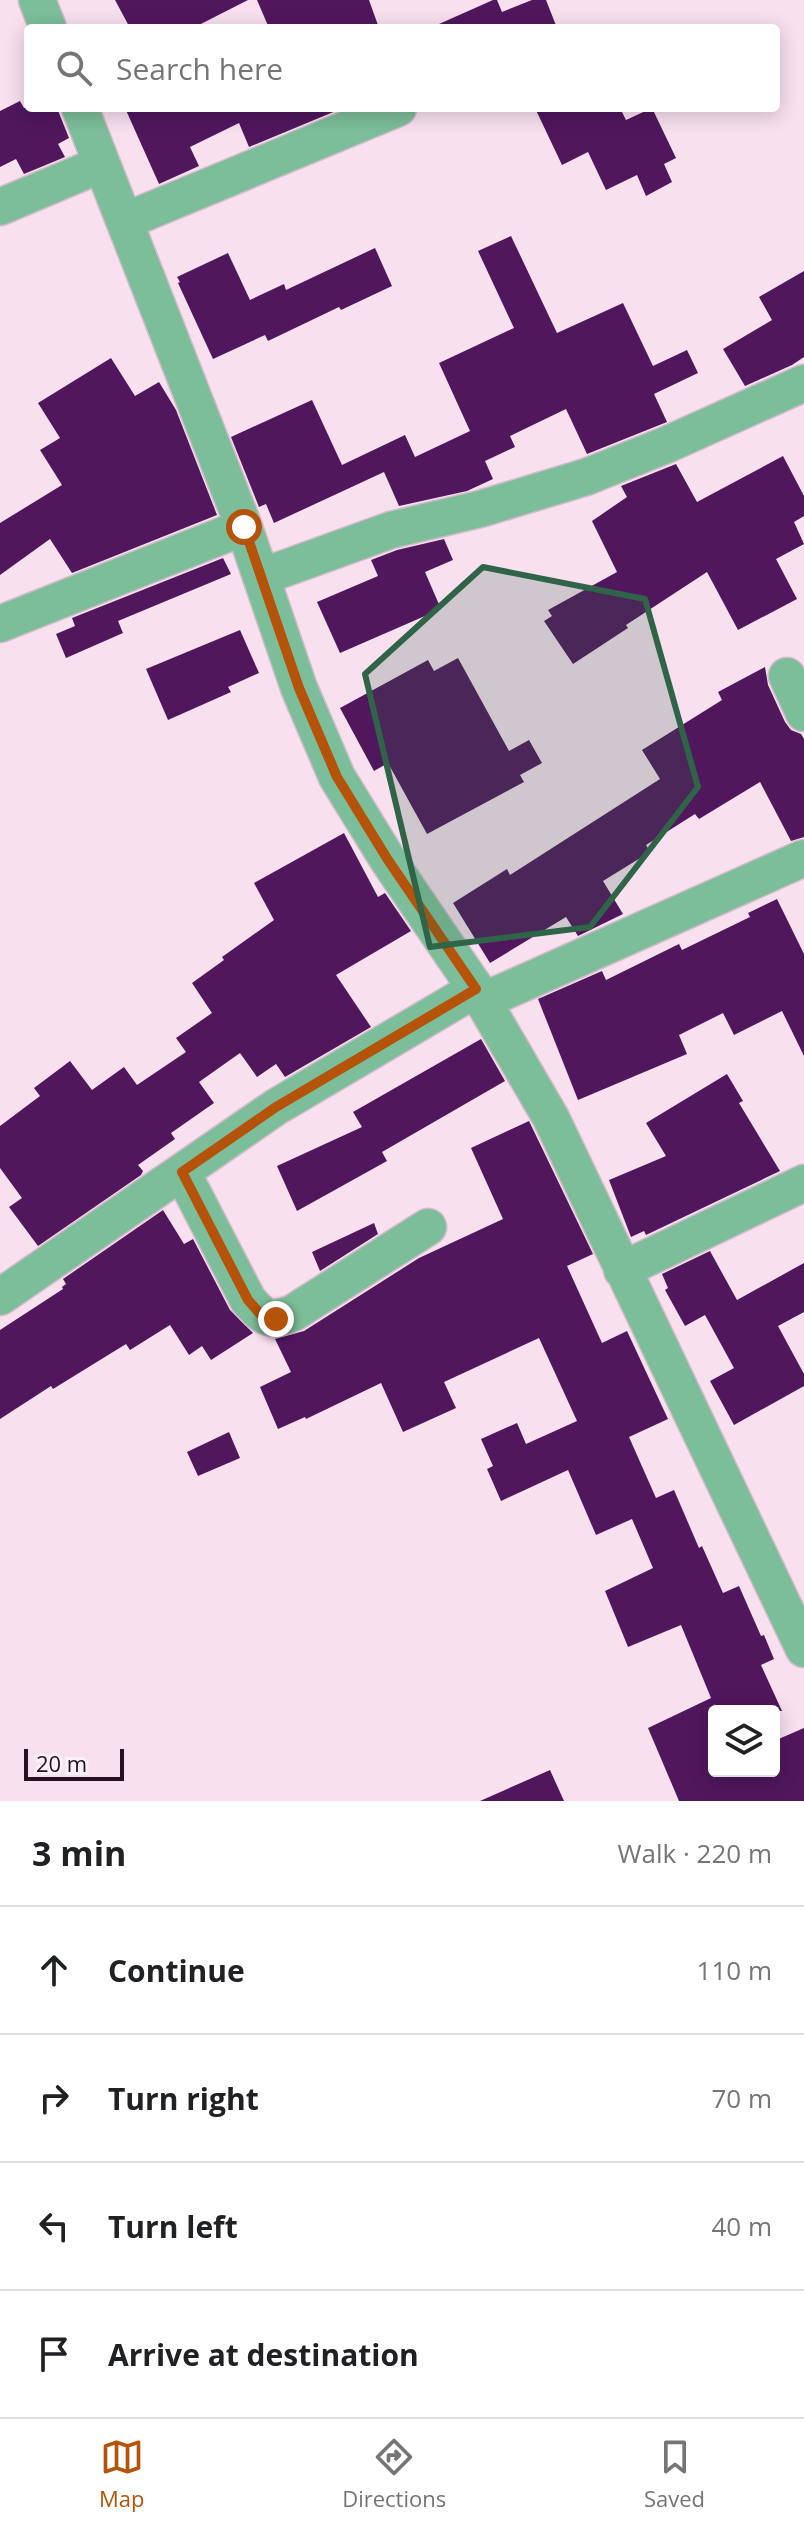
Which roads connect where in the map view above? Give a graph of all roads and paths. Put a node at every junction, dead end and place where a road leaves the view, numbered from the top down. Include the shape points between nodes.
1 (37, 0) edge
2 (46, 24) edge
3 (82, 112) edge
4 (388, 112) edge
5 (102, 164) junction
6 (0, 207) edge
7 (125, 221) junction
8 (804, 383) edge
9 (244, 527) junction
10 (261, 577) junction
11 (0, 624) edge
12 (787, 676) dead end
13 (804, 713) edge
14 (804, 858) edge
15 (479, 995) junction
16 (182, 1172) junction
17 (804, 1183) edge
18 (428, 1227) dead end
19 (622, 1270) junction
20 (0, 1297) edge
21 (804, 1649) edge

1 - 2 street
3 - 5 street
4 - 7 street
5 - 6 street
5 - 7 street
7 - 9 street
8 - 10 street via 586,477 391,530
9 - 10 street
9 - 11 street
10 - 15 street via 337,777
12 - 13 street
14 - 15 street
15 - 16 street via 276,1107
15 - 19 street via 551,1118
16 - 18 street via 248,1300 262,1316 276,1319 293,1313
16 - 20 street
17 - 19 street
19 - 21 street

